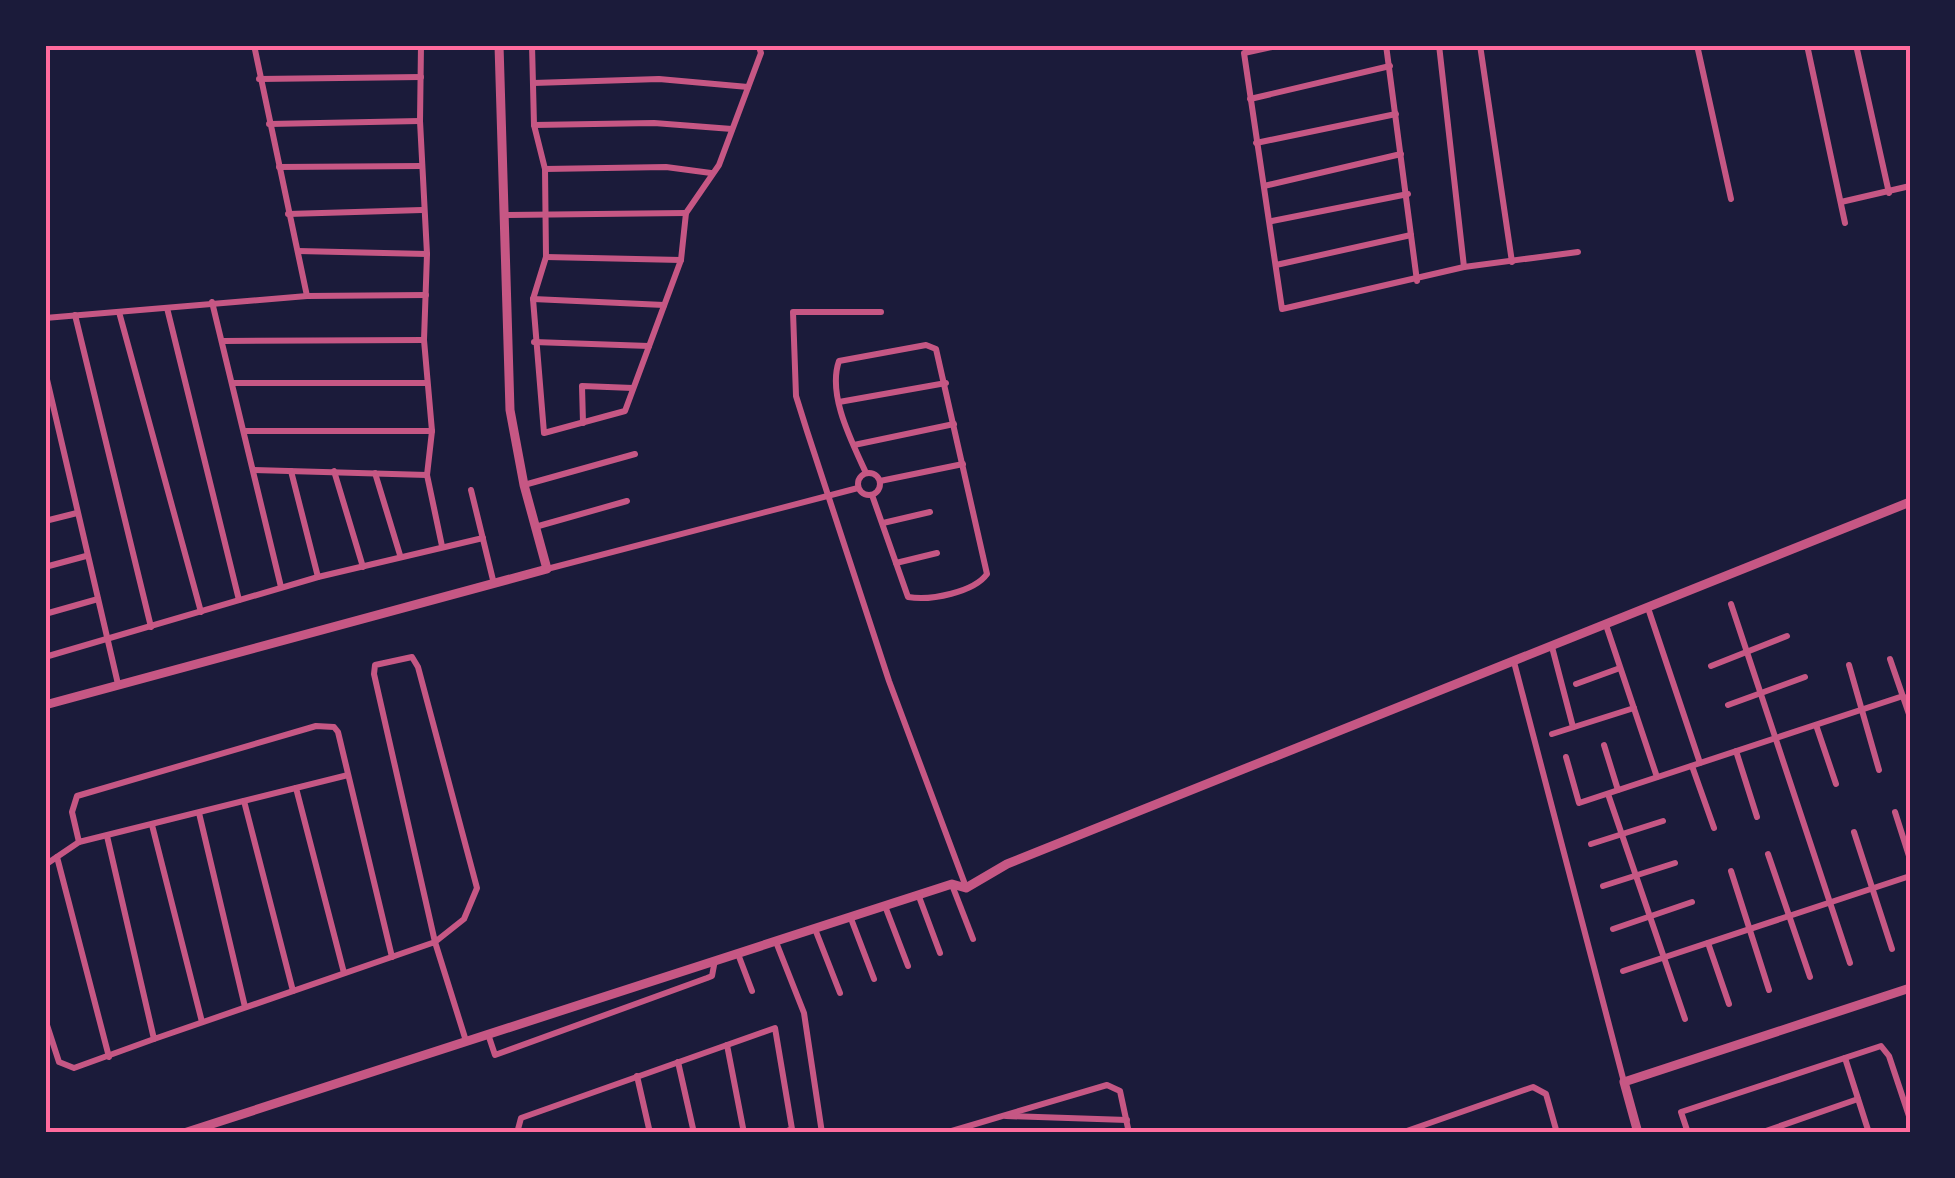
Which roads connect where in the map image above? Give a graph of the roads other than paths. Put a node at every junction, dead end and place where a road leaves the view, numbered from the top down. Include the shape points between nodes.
1 (254, 45) edge
2 (421, 45) edge
3 (499, 45) edge
4 (532, 45) edge
5 (743, 45) edge
6 (1281, 45) edge
7 (1386, 45) edge
8 (1439, 45) edge
9 (1480, 45) edge
10 (1696, 45) edge
11 (1808, 45) edge
12 (1856, 45) edge
13 (1390, 66) junction
14 (421, 77) junction
15 (259, 78) junction
16 (533, 83) junction
17 (748, 87) junction
18 (1250, 98) junction
19 (1396, 114) junction
20 (420, 121) junction
21 (269, 124) junction
22 (534, 125) junction
23 (732, 129) junction
24 (1256, 143) junction
25 (1401, 154) junction
26 (278, 166) junction
27 (422, 166) junction
28 (546, 169) junction
29 (712, 173) junction
30 (1264, 186) junction
31 (1910, 186) edge
32 (1888, 192) junction
33 (1408, 194) junction
34 (1731, 199) dead end
35 (1841, 202) junction
36 (422, 210) junction
37 (686, 213) junction
38 (288, 214) junction
39 (546, 214) junction
40 (502, 215) junction
41 (1271, 221) junction
42 (1845, 223) dead end
43 (1411, 235) junction
44 (298, 251) junction
45 (1578, 252) dead end
46 (427, 254) junction
47 (546, 257) junction
48 (681, 260) junction
49 (1512, 262) junction
50 (1276, 265) junction
51 (1464, 267) junction
52 (1417, 281) junction
53 (426, 295) junction
54 (307, 296) junction
55 (533, 300) junction
56 (212, 302) junction
57 (664, 305) junction
58 (167, 308) junction
59 (119, 312) junction
60 (881, 312) dead end
61 (75, 315) junction
62 (45, 318) edge
63 (424, 340) junction
64 (223, 341) junction
65 (534, 342) junction
66 (649, 346) junction
67 (45, 372) edge
68 (234, 383) junction
69 (426, 383) junction
70 (946, 383) junction
71 (633, 388) junction
72 (839, 402) junction
73 (584, 423) junction
74 (954, 424) junction
75 (244, 431) junction
76 (432, 431) junction
77 (854, 445) junction
78 (635, 454) dead end
79 (962, 464) junction
80 (254, 470) junction
81 (291, 471) junction
82 (334, 472) junction
83 (375, 473) junction
84 (866, 473) junction
85 (427, 474) junction
86 (880, 480) junction
87 (524, 484) junction
88 (858, 488) junction
89 (471, 490) dead end
90 (872, 495) junction
91 (832, 498) junction
92 (627, 501) dead end
93 (1910, 502) edge
94 (77, 512) junction
95 (930, 512) dead end
96 (45, 521) edge
97 (882, 523) junction
98 (534, 527) junction
99 (483, 538) junction
100 (442, 546) junction
101 (938, 552) dead end
102 (86, 556) junction
103 (400, 556) junction
104 (896, 563) junction
105 (45, 567) edge
106 (363, 567) junction
107 (547, 569) junction
108 (318, 577) junction
109 (494, 584) junction
110 (282, 588) junction
111 (98, 599) junction
112 (239, 600) junction
113 (1731, 604) dead end
114 (1648, 608) junction
115 (200, 612) junction
116 (45, 614) edge
117 (1606, 625) junction
118 (151, 627) junction
119 (1788, 636) dead end
120 (108, 640) junction
121 (1552, 646) junction
122 (1747, 652) junction
123 (45, 658) edge
124 (1890, 658) dead end
125 (1514, 662) junction
126 (1849, 665) dead end
127 (1711, 666) dead end
128 (1620, 668) junction
129 (1806, 677) dead end
130 (118, 684) junction
131 (1576, 684) dead end
132 (1761, 693) junction
133 (1903, 696) junction
134 (1728, 704) dead end
135 (45, 705) edge
136 (1634, 708) junction
137 (1862, 710) junction
138 (1910, 717) edge
139 (1816, 725) junction
140 (1573, 727) junction
141 (1552, 734) dead end
142 (1776, 738) junction
143 (1604, 744) dead end
144 (1736, 751) junction
145 (1566, 758) dead end
146 (1696, 764) junction
147 (1879, 770) dead end
148 (348, 775) junction
149 (1657, 777) junction
150 (1836, 784) dead end
151 (296, 788) junction
152 (1618, 790) junction
153 (1608, 794) junction
154 (244, 801) junction
155 (1895, 812) dead end
156 (199, 813) junction
157 (1757, 817) dead end
158 (1663, 822) dead end
159 (152, 825) junction
160 (1714, 828) dead end
161 (1854, 832) dead end
162 (1621, 835) junction
163 (106, 836) junction
164 (79, 842) junction
165 (1591, 844) dead end
166 (1768, 854) dead end
167 (57, 857) junction
168 (1910, 859) edge
169 (1675, 863) dead end
170 (45, 865) edge
171 (1730, 871) dead end
172 (1636, 876) junction
173 (1910, 876) edge
174 (952, 884) junction
175 (1603, 886) dead end
176 (966, 888) junction
177 (1872, 889) junction
178 (918, 894) junction
179 (1692, 902) dead end
180 (1830, 903) junction
181 (884, 906) junction
182 (850, 916) junction
183 (1650, 916) junction
184 (1790, 916) junction
185 (815, 928) junction
186 (1612, 929) dead end
187 (1749, 929) junction
188 (776, 940) junction
189 (973, 940) dead end
190 (435, 942) junction
191 (1708, 943) junction
192 (1892, 949) dead end
193 (737, 953) junction
194 (940, 953) dead end
195 (392, 957) junction
196 (1664, 957) junction
197 (715, 960) junction
198 (1850, 963) dead end
199 (908, 966) dead end
200 (1623, 971) dead end
201 (344, 974) junction
202 (1810, 977) dead end
203 (874, 979) dead end
204 (1910, 988) edge
205 (1769, 990) dead end
206 (293, 991) junction
207 (752, 991) dead end
208 (840, 993) dead end
209 (1728, 1004) dead end
210 (245, 1008) junction
211 (45, 1019) edge
212 (1685, 1019) dead end
213 (202, 1022) junction
214 (488, 1034) junction
215 (154, 1039) junction
216 (466, 1041) junction
217 (727, 1044) junction
218 (109, 1058) junction
219 (1845, 1058) junction
220 (678, 1062) junction
221 (637, 1076) junction
222 (1624, 1082) junction
223 (1858, 1100) junction
224 (1000, 1115) junction
225 (1910, 1119) edge
226 (1127, 1120) junction
227 (1556, 1131) edge
228 (185, 1133) edge
229 (517, 1133) edge
230 (650, 1133) edge
231 (694, 1133) edge
232 (744, 1133) edge
233 (782, 1133) edge
234 (822, 1133) edge
235 (945, 1133) edge
236 (1129, 1133) edge
237 (1401, 1133) edge
238 (1544, 1133) edge
239 (1638, 1133) edge
240 (1688, 1133) edge
241 (1760, 1133) edge
242 (1869, 1133) edge

1 - 15 street
2 - 14 street
3 - 40 street
4 - 16 street
5 - 17 street via 762,53
6 - 18 street via 1244,53
7 - 13 street
8 - 51 street
9 - 49 street
10 - 34 street
11 - 35 street
12 - 32 street
13 - 18 street
13 - 19 street
14 - 15 street
14 - 20 street
15 - 21 street
16 - 17 street via 659,79
16 - 22 street
17 - 23 street
18 - 24 street
19 - 24 street
19 - 25 street
20 - 21 street
20 - 27 street
21 - 26 street
22 - 23 street
22 - 28 street
23 - 29 street
24 - 30 street
25 - 30 street
25 - 33 street
26 - 27 street
26 - 38 street
27 - 36 street
28 - 29 street
28 - 39 street
29 - 37 street
30 - 41 street
31 - 32 street
32 - 35 street
33 - 41 street
33 - 43 street
35 - 42 street
36 - 38 street
36 - 46 street
37 - 39 street
37 - 48 street
38 - 44 street
39 - 40 street
39 - 47 street
40 - 87 street via 510,410
41 - 50 street
43 - 50 street
43 - 52 street
44 - 46 street
44 - 54 street
45 - 49 street
46 - 53 street
47 - 48 street
47 - 55 street
48 - 57 street
49 - 51 street
50 - 52 street via 1282,310
51 - 52 street
53 - 54 street
53 - 63 street
54 - 56 street
55 - 57 street
55 - 65 street
56 - 58 street
56 - 64 street
57 - 66 street
58 - 59 street
58 - 112 street
59 - 61 street
59 - 115 street
60 - 91 street via 797,312 790,319 796,396
61 - 62 street
61 - 118 street
63 - 64 street
63 - 69 street
64 - 68 street
65 - 66 street
65 - 73 street via 544,434
66 - 71 street
67 - 94 street
68 - 69 street
68 - 75 street
69 - 76 street
70 - 72 street
70 - 72 street via 940,357 926,345 850,356 836,371
70 - 74 street
71 - 73 street via 624,411
71 - 73 street via 582,386
72 - 77 street
74 - 77 street
74 - 79 street
75 - 76 street
75 - 80 street
76 - 85 street
77 - 84 street
78 - 87 street
79 - 86 street
79 - 104 street via 987,574 979,584 921,599 908,597
80 - 81 street
80 - 110 street
81 - 82 street
81 - 108 street
82 - 83 street
82 - 106 street
83 - 85 street
83 - 103 street
84 - 86 street
84 - 88 street
85 - 100 street
86 - 90 street
87 - 98 street
88 - 90 street
88 - 91 street
89 - 99 street
90 - 97 street
91 - 107 street
91 - 176 street
92 - 98 street
93 - 114 street
94 - 96 street
94 - 102 street
95 - 97 street
97 - 104 street
98 - 107 street
99 - 100 street
99 - 109 street
100 - 103 street
101 - 104 street
102 - 105 street
102 - 111 street
103 - 106 street
106 - 108 street
107 - 109 street
108 - 110 street
109 - 130 street
110 - 112 street
111 - 116 street
111 - 120 street
112 - 115 street
113 - 122 street
114 - 117 street
114 - 146 street
115 - 118 street
117 - 121 street
117 - 128 street
118 - 120 street
119 - 122 street
120 - 123 street
120 - 130 street
121 - 125 street
121 - 140 street
122 - 127 street
122 - 132 street
124 - 133 street
125 - 176 street via 1007,864
125 - 222 street
126 - 137 street
128 - 131 street
128 - 136 street
129 - 132 street
130 - 135 street
132 - 134 street
132 - 142 street
133 - 137 street
133 - 138 street
136 - 140 street
136 - 149 street
137 - 139 street
137 - 147 street
139 - 142 street
139 - 150 street
140 - 141 street
142 - 144 street
142 - 180 street
143 - 152 street
144 - 146 street
144 - 157 street
145 - 153 street via 1579,803
146 - 149 street
146 - 160 street
148 - 151 street
148 - 164 street via 338,732 316,726 77,796 72,812
148 - 195 street
149 - 152 street
151 - 154 street
151 - 201 street
152 - 153 street
153 - 162 street
154 - 156 street
154 - 206 street
155 - 168 street
156 - 159 street
156 - 210 street
158 - 162 street
159 - 163 street
159 - 213 street
161 - 177 street
162 - 165 street
162 - 172 street
163 - 164 street
163 - 215 street
164 - 167 street
166 - 184 street
167 - 170 street
167 - 218 street
169 - 172 street
171 - 187 street
172 - 175 street
172 - 183 street
173 - 177 street
174 - 176 street
174 - 178 street
174 - 189 street
177 - 180 street
177 - 192 street
178 - 181 street
178 - 194 street
179 - 183 street
180 - 184 street
180 - 198 street
181 - 182 street
181 - 199 street
182 - 185 street
182 - 203 street
183 - 186 street
183 - 196 street
184 - 187 street
184 - 202 street
185 - 188 street
185 - 208 street
187 - 191 street
187 - 205 street
188 - 193 street
188 - 234 street via 804,1012
190 - 190 street via 374,674 375,665 396,658 412,657 418,667 476,888 464,920
190 - 195 street
190 - 216 street
191 - 196 street
191 - 209 street
193 - 197 street
193 - 207 street
195 - 201 street
196 - 200 street
196 - 212 street
197 - 214 street
197 - 214 street via 712,976 495,1054
201 - 206 street
204 - 222 street
206 - 210 street
210 - 213 street
211 - 218 street via 64,1066
213 - 215 street
214 - 216 street
215 - 218 street
216 - 228 street
217 - 220 street
217 - 232 street
217 - 233 street via 775,1028 792,1129
219 - 223 street
219 - 225 street via 1880,1046
219 - 240 street via 1681,1112
220 - 221 street
220 - 231 street
221 - 229 street via 521,1118
221 - 230 street
222 - 239 street
223 - 241 street
223 - 242 street
224 - 226 street
224 - 226 street via 1106,1084 1120,1091
224 - 235 street
226 - 236 street
227 - 237 street via 1541,1088 1534,1086
227 - 238 street

